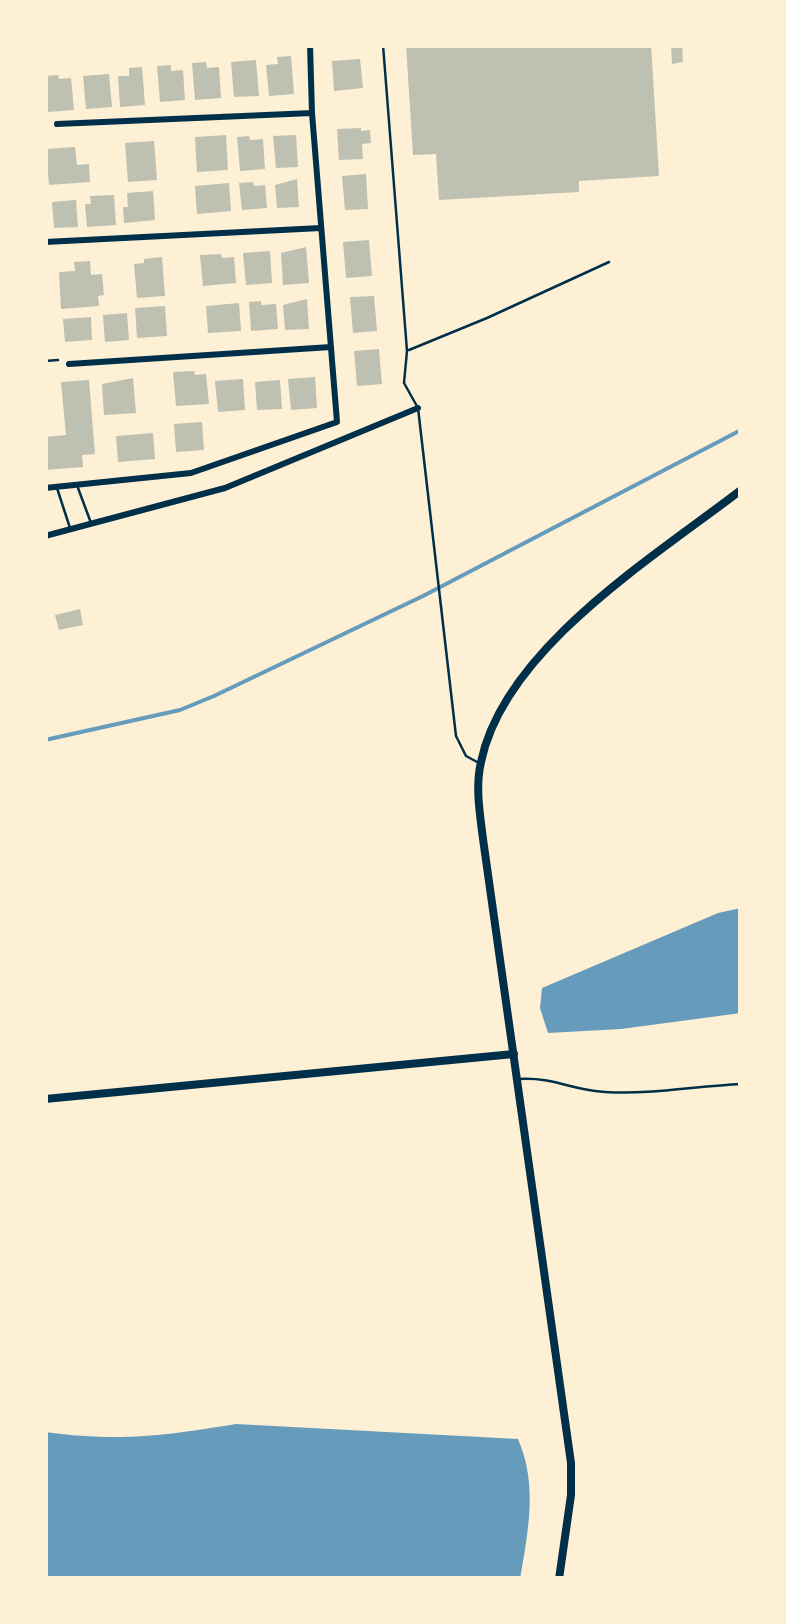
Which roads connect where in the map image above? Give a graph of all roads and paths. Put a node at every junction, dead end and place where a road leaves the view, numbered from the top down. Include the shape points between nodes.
1 (310, 45) edge
2 (382, 45) edge
3 (312, 113) junction
4 (57, 124) dead end
5 (322, 228) junction
6 (45, 243) edge
7 (609, 262) dead end
8 (331, 347) junction
9 (407, 351) junction
10 (57, 360) dead end
11 (45, 361) edge
12 (69, 364) dead end
13 (418, 408) junction
14 (78, 486) junction
15 (57, 487) junction
16 (45, 488) edge
17 (741, 490) edge
18 (92, 524) junction
19 (71, 530) junction
20 (45, 536) edge
21 (480, 764) junction
22 (514, 1054) junction
23 (517, 1079) junction
24 (741, 1084) edge
25 (45, 1099) edge
26 (559, 1579) edge

1 - 3 street
2 - 9 lane
3 - 4 street
3 - 5 street
5 - 6 street
5 - 8 street
7 - 9 lane
8 - 12 street
8 - 14 street via 337,422 191,474
9 - 13 lane via 404,383
10 - 11 path
13 - 18 street via 225,488
13 - 21 lane via 456,736 466,756
14 - 15 street
14 - 18 lane
15 - 16 street
15 - 19 lane
17 - 21 street via 556,636 507,696
18 - 19 street
19 - 20 street
21 - 22 street via 480,821
22 - 23 street
22 - 25 street
23 - 24 lane via 546,1077 602,1092
23 - 26 street via 571,1463

